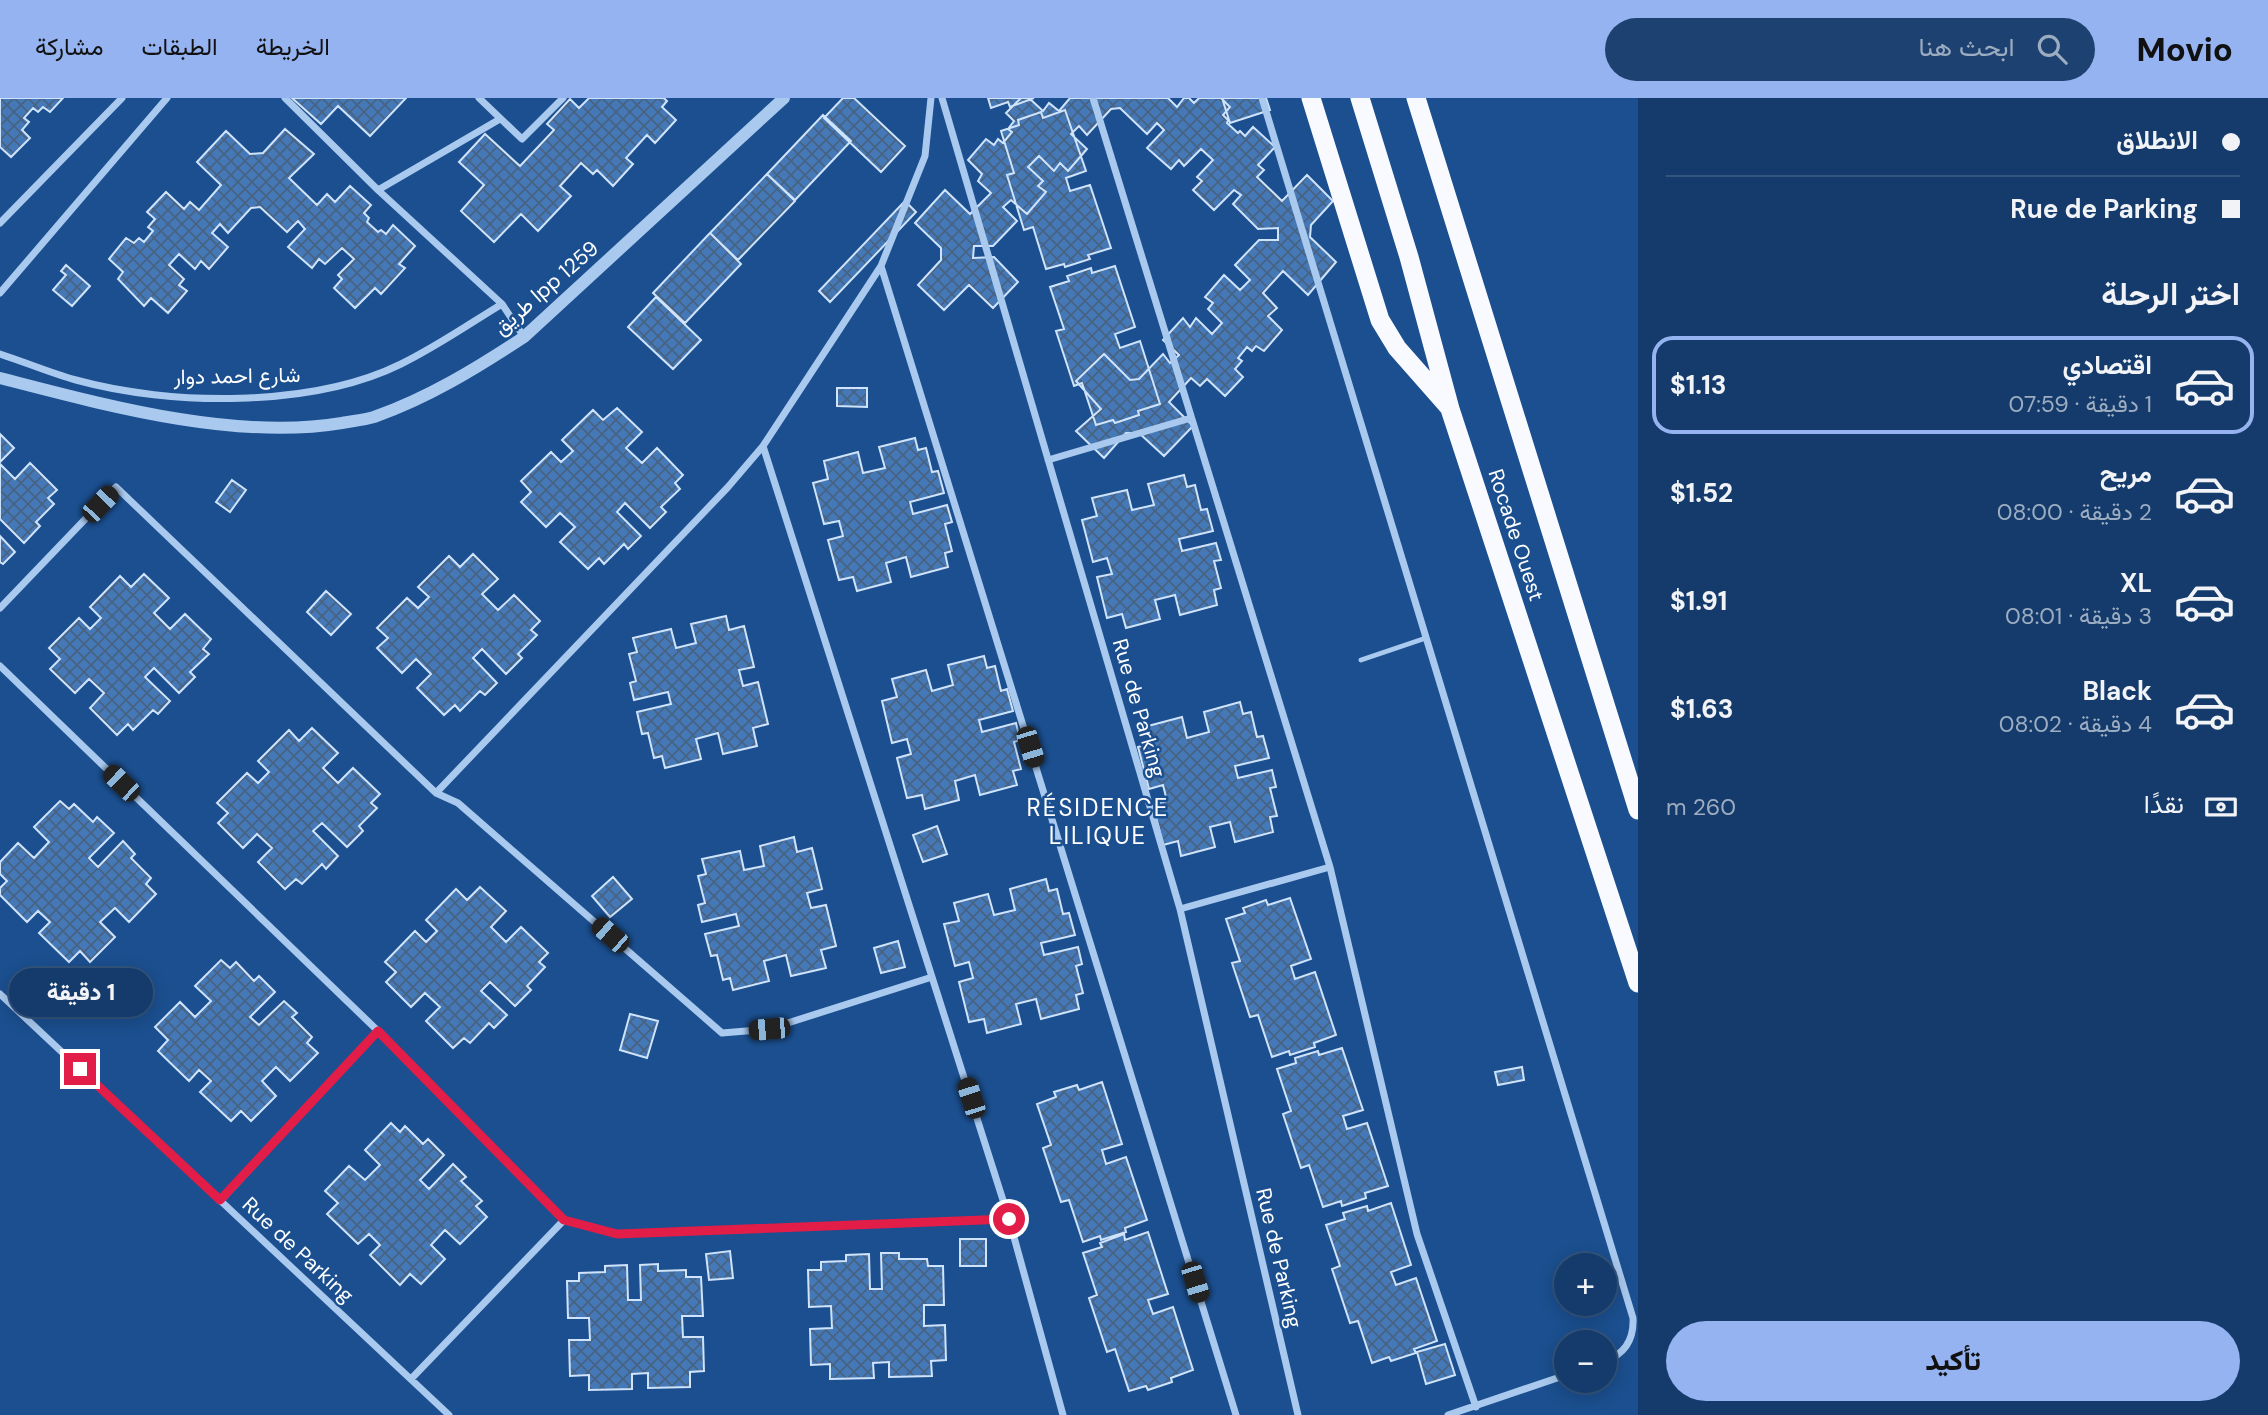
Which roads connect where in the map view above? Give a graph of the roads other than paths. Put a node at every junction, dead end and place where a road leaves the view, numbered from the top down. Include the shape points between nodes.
1 (122, 98) edge
2 (167, 98) edge
3 (285, 98) edge
4 (479, 98) edge
5 (563, 98) edge
6 (784, 98) edge
7 (931, 98) edge
8 (942, 98) edge
9 (1093, 98) edge
10 (1262, 98) edge
11 (1311, 98) edge
12 (1360, 98) edge
13 (1416, 98) edge
14 (500, 120) junction
15 (378, 190) junction
16 (0, 223) edge
17 (881, 266) junction
18 (0, 293) edge
19 (502, 304) junction
20 (524, 337) junction
21 (0, 354) edge
22 (0, 377) edge
23 (1450, 409) junction
24 (1191, 418) junction
25 (763, 446) junction
26 (1048, 460) junction
27 (0, 608) edge
28 (1426, 638) junction
29 (1361, 660) dead end
30 (0, 666) edge
31 (436, 793) junction
32 (1638, 810) edge
33 (1330, 867) junction
34 (1180, 909) junction
35 (932, 977) junction
36 (1638, 983) edge
37 (0, 994) edge
38 (378, 1031) junction
39 (220, 1200) junction
40 (1009, 1219) junction
41 (564, 1220) junction
42 (1617, 1355) edge
43 (1554, 1379) edge
44 (411, 1380) junction
45 (1476, 1407) junction
46 (449, 1415) edge
47 (1063, 1415) edge
48 (1236, 1415) edge
49 (1298, 1415) edge
50 (1448, 1415) edge

1 - 16 street
2 - 18 street
3 - 15 street
4 - 14 street
5 - 14 street via 522,139
6 - 20 street, طريق lpp 1259
7 - 17 street via 925,156
8 - 26 street, Rue de Parking
9 - 24 street
10 - 28 street
11 - 23 highway via 1380,320 1397,348
12 - 23 highway, Rocade Ouest
13 - 32 highway, Rocade Ouest
14 - 15 street
15 - 19 street
17 - 25 street
17 - 48 street
19 - 20 street
19 - 21 street, شارع احمد دوار via 401,364 355,382 309,392 214,398 167,395 75,379
20 - 22 street, طريق lpp 1259 via 421,397 372,418 315,427 265,428 163,415
23 - 36 highway, Rocade Ouest
24 - 26 street
24 - 33 street
25 - 31 street
25 - 35 street
26 - 34 street, Rue de Parking
27 - 31 street via 116,487
28 - 29 lane
28 - 42 street via 1633,1318 1627,1346
30 - 38 street
31 - 35 street via 458,803 722,1033 769,1029
33 - 34 street
33 - 45 street via 1417,1234
34 - 49 street, Rue de Parking
35 - 40 street
37 - 39 street, Rue de Parking
38 - 39 street
38 - 41 street
39 - 44 street, Rue de Parking
40 - 41 street via 617,1234
40 - 47 street
41 - 44 street
43 - 45 street
44 - 46 street, Rue de Parking
45 - 50 street

